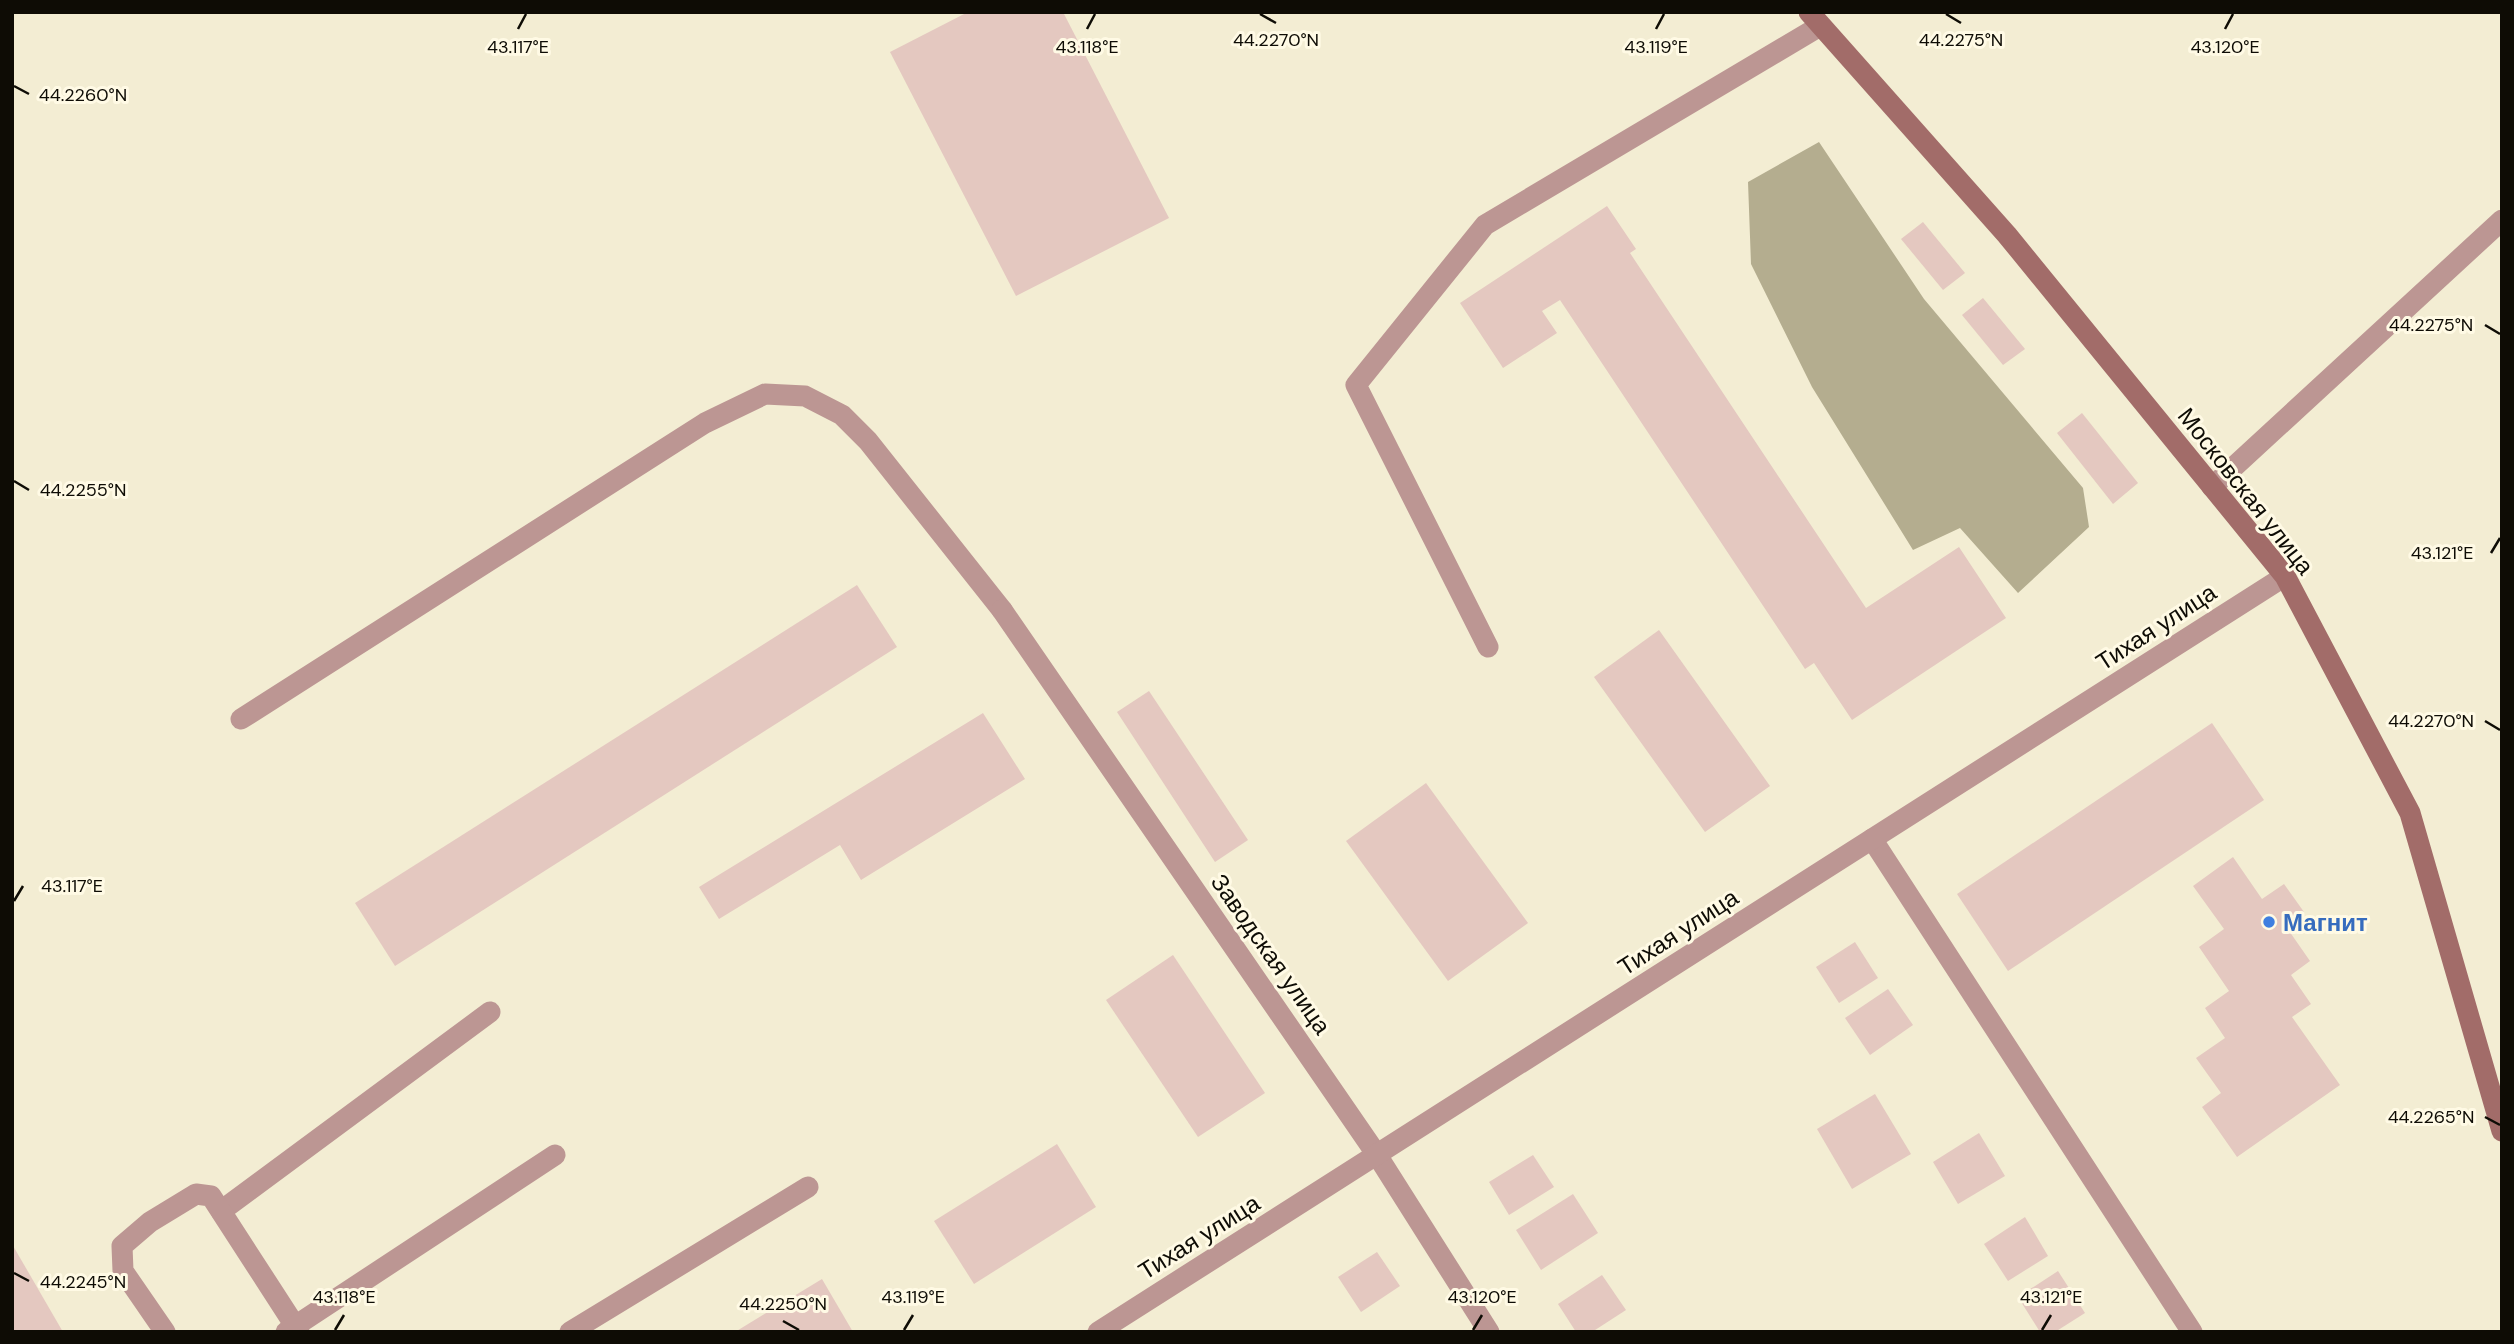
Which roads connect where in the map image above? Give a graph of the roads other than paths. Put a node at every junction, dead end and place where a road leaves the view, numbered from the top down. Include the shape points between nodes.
1 (1814, 19) edge
2 (2502, 220) edge
3 (2212, 487) junction
4 (2285, 576) junction
5 (1488, 647) dead end
6 (241, 719) dead end
7 (1872, 839) junction
8 (490, 1012) dead end
9 (2502, 1131) edge
10 (1377, 1154) junction
11 (555, 1155) dead end
12 (808, 1187) dead end
13 (221, 1211) junction
14 (294, 1330) edge
15 (165, 1332) edge
16 (570, 1332) edge
17 (1098, 1332) edge
18 (1489, 1332) edge
19 (2192, 1332) edge

1 - 3 street, Московская улица via 2007,235
1 - 5 street via 1485,225 1356,385
2 - 3 street
3 - 4 street, Московская улица
4 - 7 street, Тихая улица
4 - 9 street, Московская улица via 2410,813
6 - 10 street, Заводская улица via 705,423 765,394 805,396 842,415 868,441 1002,610
7 - 10 street, Тихая улица
7 - 19 street
8 - 13 street
10 - 17 street, Тихая улица
10 - 18 street, Заводская улица
11 - 14 street
12 - 16 street
13 - 14 street
13 - 15 street via 211,1196 196,1194 150,1222 122,1246 123,1271

